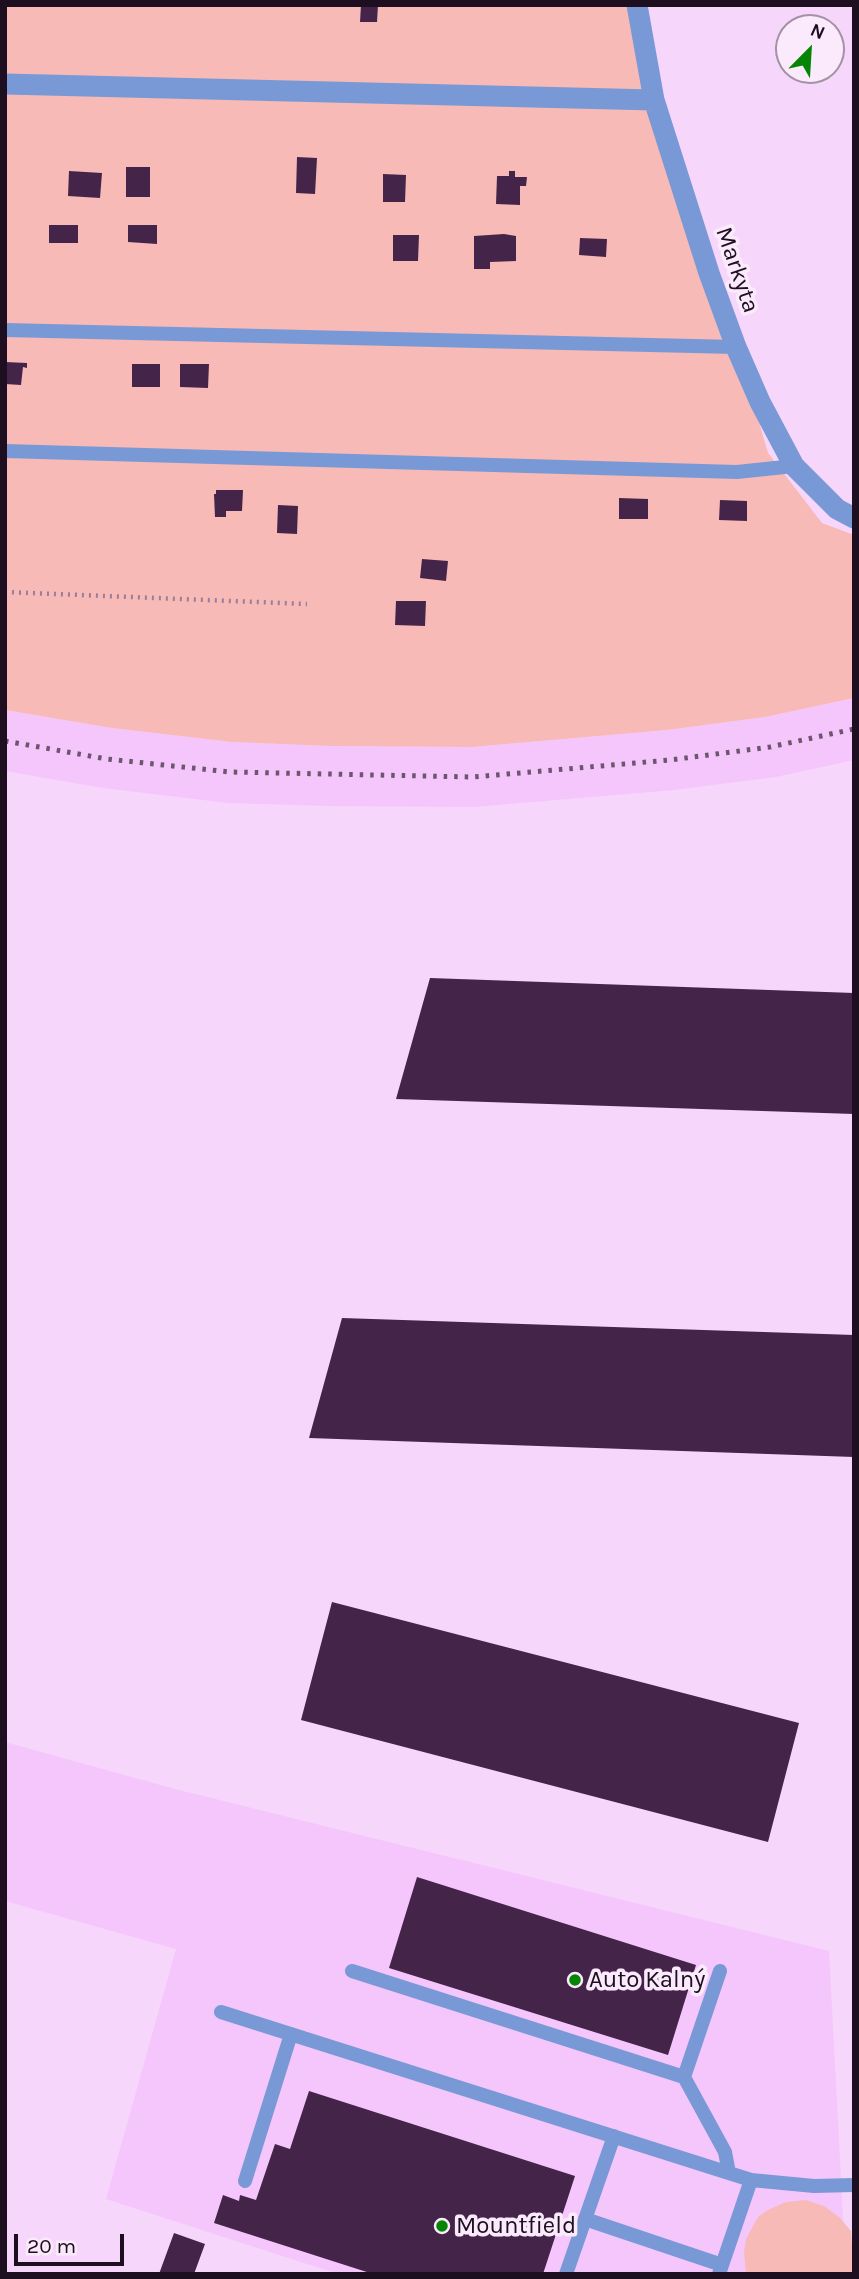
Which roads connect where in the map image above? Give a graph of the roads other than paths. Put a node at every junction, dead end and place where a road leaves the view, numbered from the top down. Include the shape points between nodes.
1 (637, 5) edge
2 (5, 84) edge
3 (654, 100) junction
4 (5, 330) edge
5 (736, 347) junction
6 (5, 451) edge
7 (794, 466) junction
8 (854, 518) edge
9 (352, 1971) dead end
10 (720, 1971) dead end
11 (221, 2012) dead end
12 (290, 2034) junction
13 (684, 2077) junction
14 (614, 2136) junction
15 (729, 2173) junction
16 (751, 2180) junction
17 (245, 2181) dead end
18 (854, 2185) edge
19 (585, 2219) junction
20 (720, 2270) edge
21 (566, 2274) edge

1 - 3 street, Markyta
2 - 3 street
3 - 5 street, Markyta
4 - 5 lane
5 - 7 street, Markyta
6 - 7 lane via 737,472
7 - 8 street, Markyta via 837,509
9 - 13 lane
10 - 13 lane
11 - 12 lane
12 - 14 lane
12 - 17 lane
13 - 15 lane via 725,2152
14 - 15 lane
14 - 19 lane
15 - 16 lane
16 - 18 lane
16 - 20 lane
19 - 20 lane
19 - 21 lane

